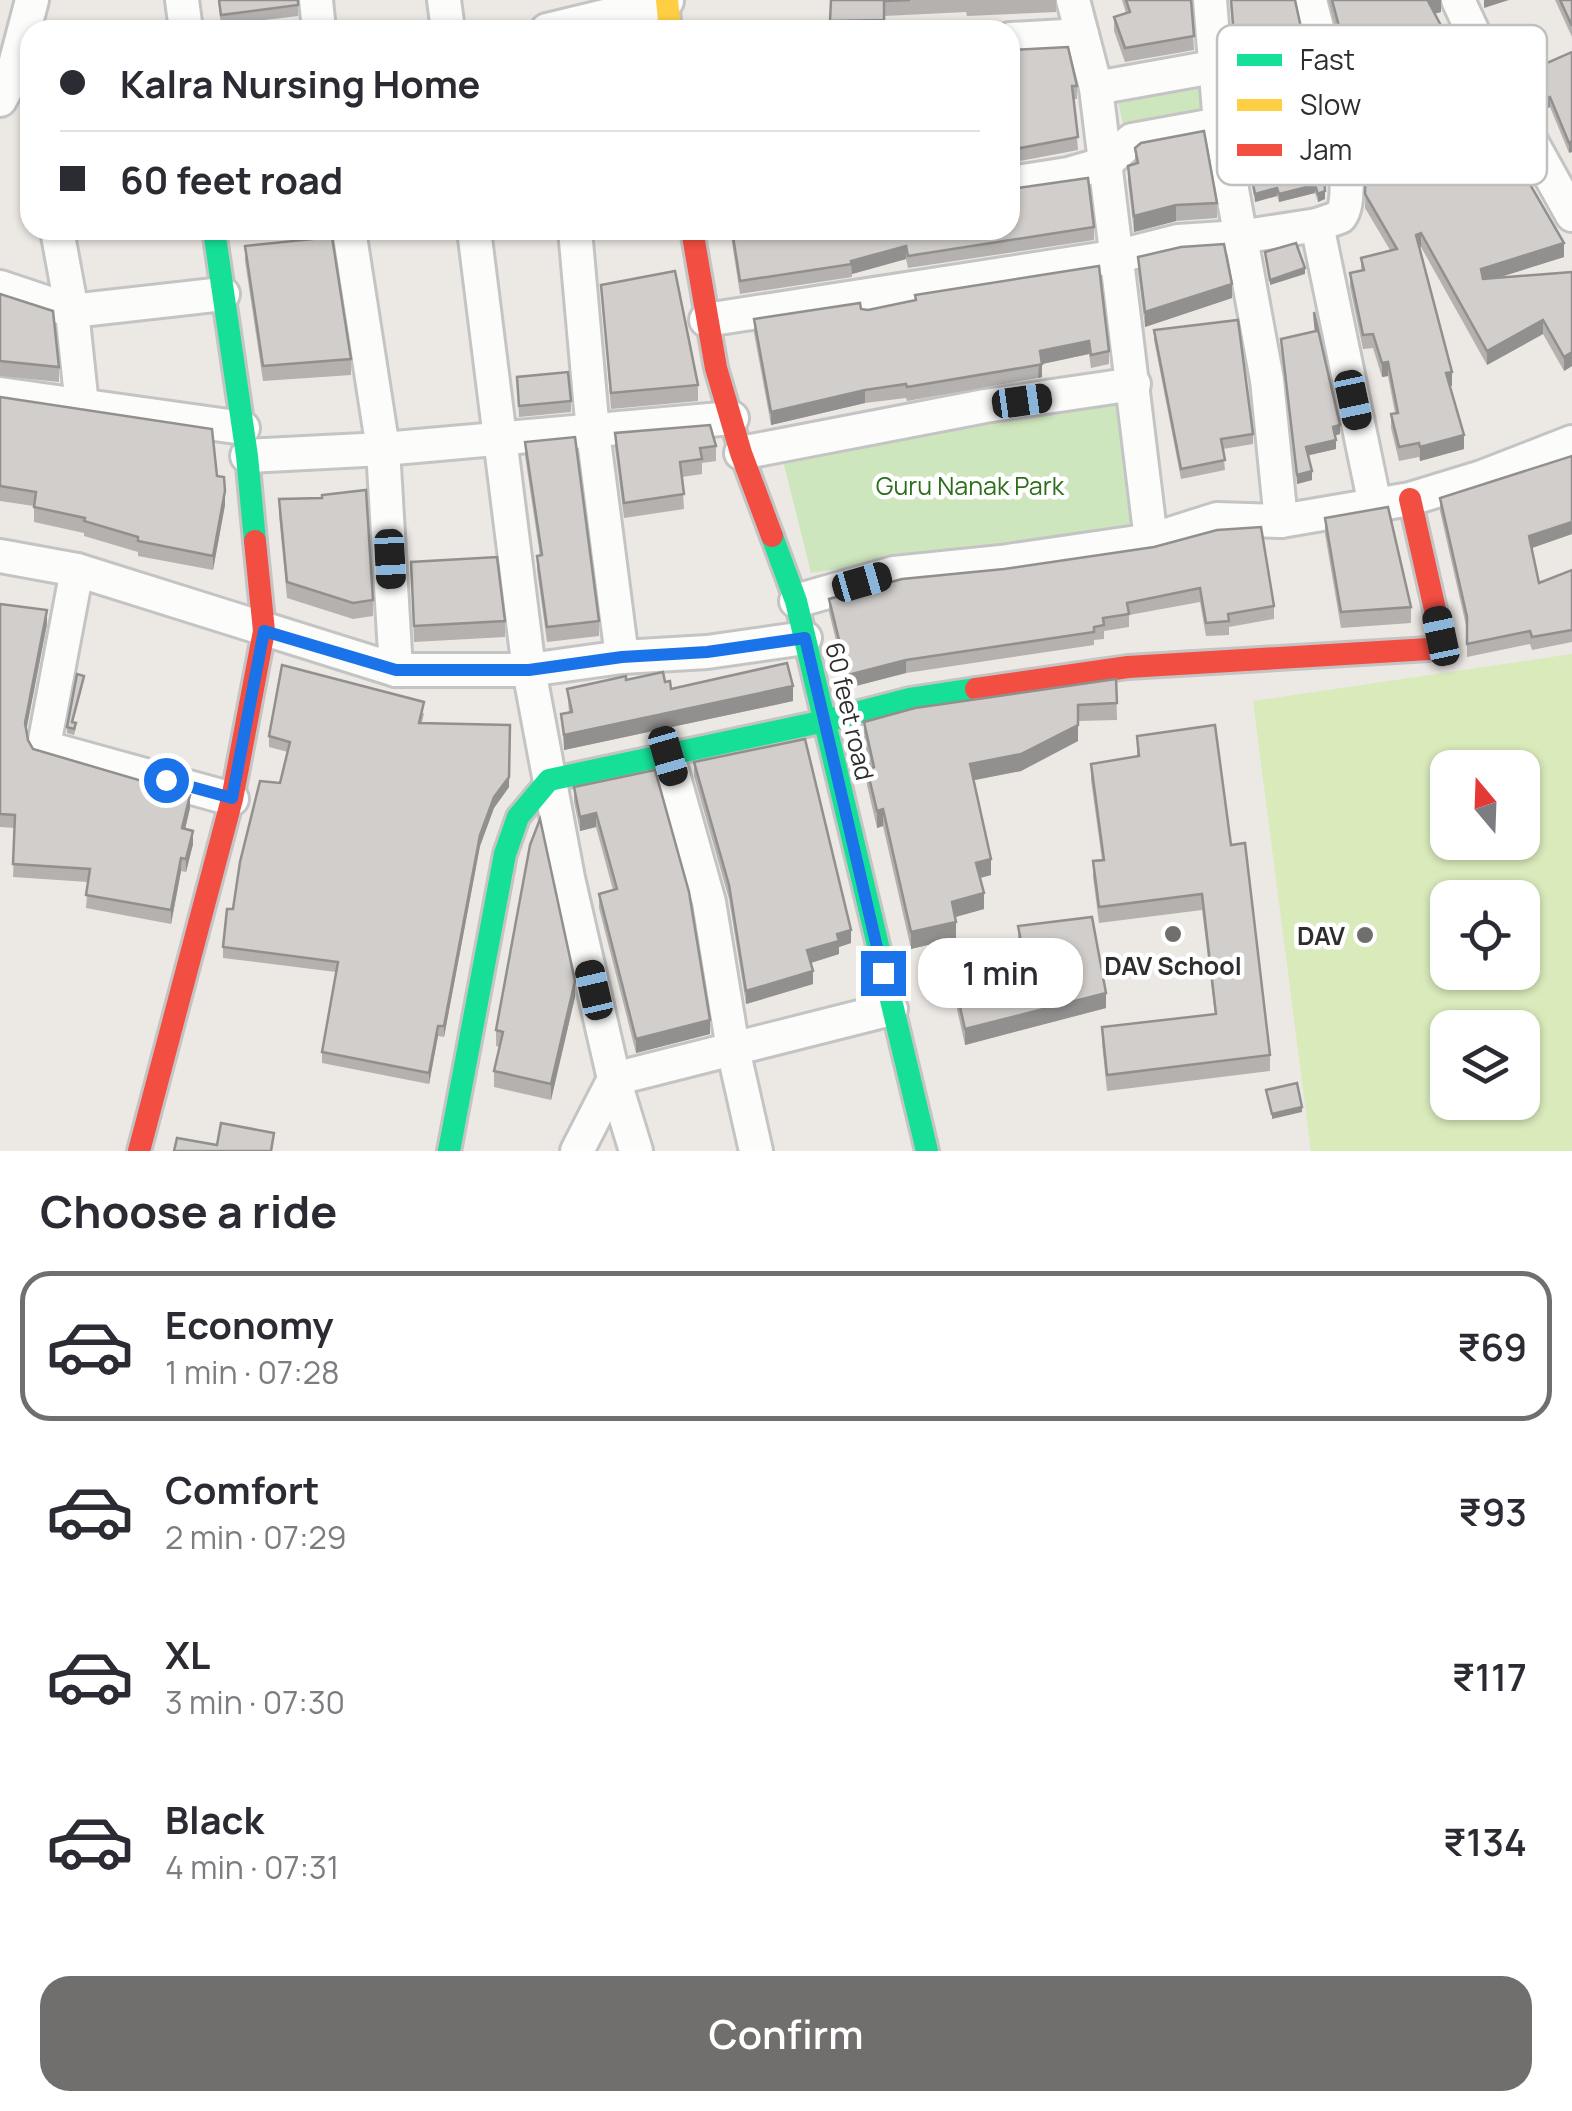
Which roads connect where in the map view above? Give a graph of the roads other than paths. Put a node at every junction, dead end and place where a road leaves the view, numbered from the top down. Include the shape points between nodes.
1 (1073, 0) edge
2 (1210, 0) edge
3 (1310, 0) edge
4 (1458, 0) edge
5 (668, 1) edge
6 (589, 20) edge
7 (1316, 25) edge
8 (1470, 25) edge
9 (1082, 34) junction
10 (1020, 38) edge
11 (20, 57) edge
12 (1213, 67) junction
13 (14, 86) edge
14 (1096, 88) junction
15 (1217, 100) edge
16 (1217, 125) edge
17 (1106, 163) junction
18 (1547, 170) edge
19 (1020, 181) edge
20 (1231, 185) edge
21 (1346, 185) edge
22 (1572, 215) edge
23 (1317, 225) junction
24 (1240, 237) junction
25 (59, 240) edge
26 (216, 240) edge
27 (351, 240) edge
28 (475, 240) edge
29 (576, 240) edge
30 (694, 240) edge
31 (1118, 256) junction
32 (0, 287) edge
33 (224, 294) junction
34 (72, 311) junction
35 (706, 320) junction
36 (1134, 384) junction
37 (0, 394) edge
38 (82, 406) junction
39 (732, 418) junction
40 (594, 432) junction
41 (502, 436) junction
42 (244, 442) junction
43 (1572, 442) edge
44 (383, 449) junction
45 (741, 452) junction
46 (1410, 499) junction
47 (1375, 505) junction
48 (1281, 520) junction
49 (1150, 540) junction
50 (0, 556) edge
51 (77, 570) junction
52 (796, 601) junction
53 (264, 631) junction
54 (805, 638) junction
55 (622, 657) junction
56 (396, 670) junction
57 (529, 670) junction
58 (826, 721) junction
59 (668, 756) junction
60 (549, 780) junction
61 (232, 798) junction
62 (891, 1009) junction
63 (734, 1049) junction
64 (614, 1079) junction
65 (140, 1151) edge
66 (449, 1151) edge
67 (577, 1151) edge
68 (636, 1151) edge
69 (756, 1151) edge
70 (927, 1151) edge

1 - 9 street
2 - 12 street
3 - 7 street
4 - 8 street
5 - 6 street
9 - 10 street
9 - 14 street
11 - 13 street
12 - 14 street
12 - 15 street
14 - 17 street
16 - 17 street via 1132,140
17 - 19 street
17 - 31 street
18 - 22 street
20 - 24 street
21 - 23 street via 1348,203 1340,218
23 - 24 street
23 - 47 street
24 - 31 street via 1178,241
24 - 48 street via 1267,380
25 - 34 street
26 - 33 street
27 - 44 street
28 - 41 street
29 - 40 street
30 - 35 street, 60 feet road
31 - 35 street
31 - 36 street
32 - 34 street
33 - 34 street
33 - 42 street
34 - 38 street
35 - 39 street, 60 feet road
36 - 45 street
36 - 49 street
37 - 38 street
38 - 42 street
39 - 40 street
39 - 45 street, 60 feet road
40 - 41 street
40 - 55 street
41 - 44 street
41 - 57 street
42 - 44 street
42 - 53 street
43 - 46 street
44 - 56 street
45 - 52 street, 60 feet road
46 - 47 street
46 - 58 street via 1441,636 1428,649 1128,667 910,699
47 - 48 street
48 - 49 street via 1217,519
49 - 52 street via 894,573
50 - 51 street
51 - 53 street
51 - 61 street via 47,748
52 - 54 street, 60 feet road
53 - 56 street
53 - 61 street
54 - 55 street
54 - 58 street, 60 feet road
55 - 57 street
56 - 57 street
57 - 60 street
58 - 59 street
58 - 62 street, 60 feet road
59 - 60 street
59 - 63 street via 709,902
60 - 64 street
60 - 66 street via 518,817 504,854
61 - 65 street
62 - 63 street
62 - 70 street, 60 feet road
63 - 64 street
63 - 69 street
64 - 67 street
64 - 68 street

